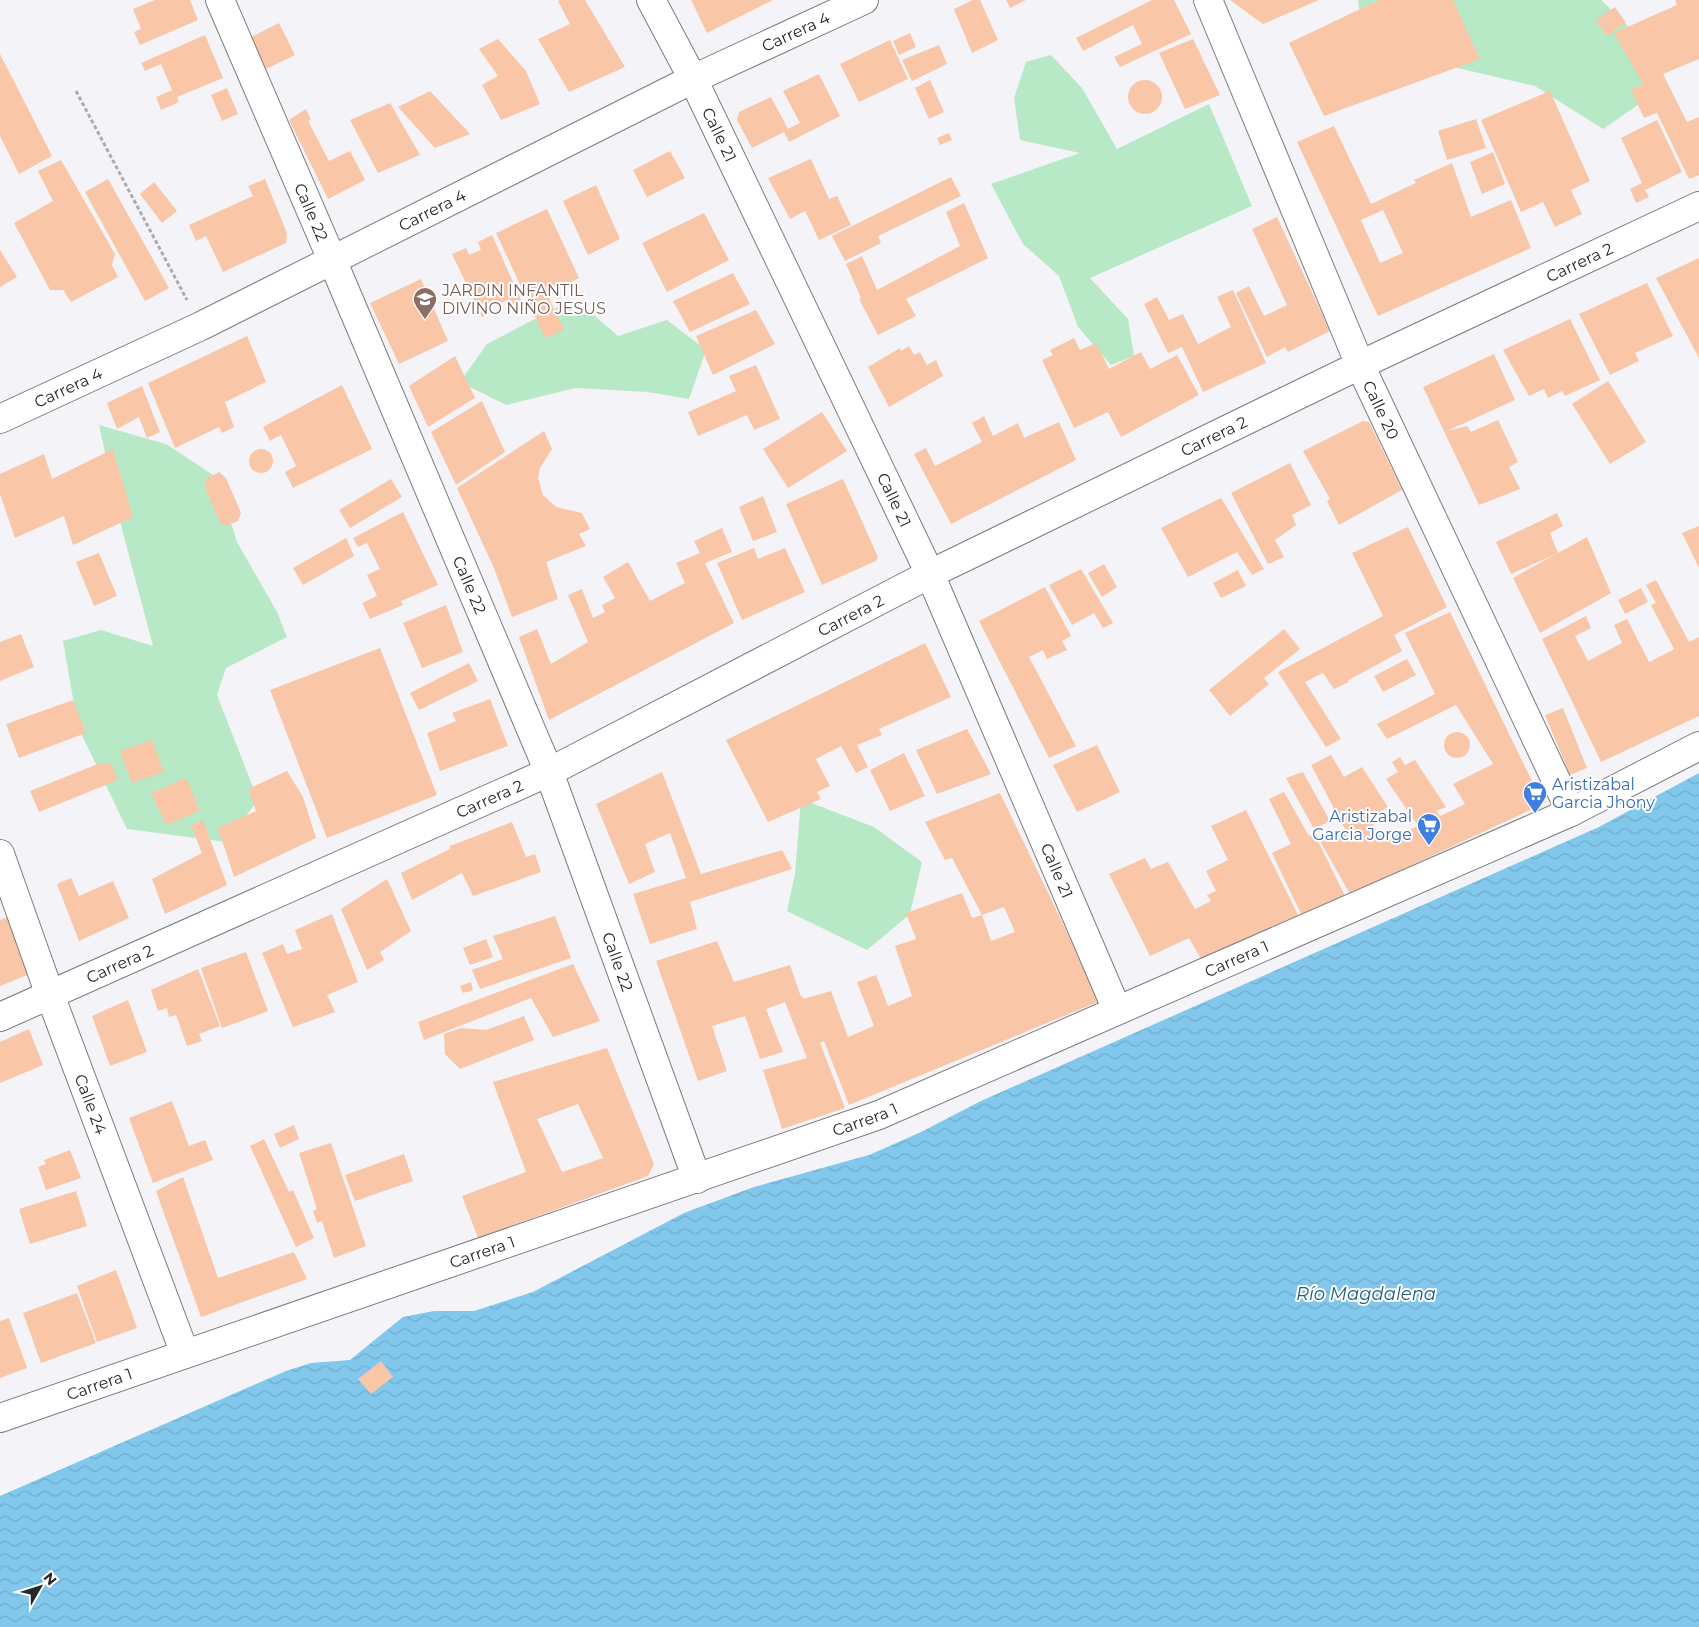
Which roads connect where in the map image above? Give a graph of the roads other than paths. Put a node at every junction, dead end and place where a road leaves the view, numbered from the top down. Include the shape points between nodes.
1 (220, 0) edge
2 (651, 0) edge
3 (864, 0) edge
4 (1208, 0) edge
5 (693, 79) junction
6 (1699, 206) edge
7 (334, 262) junction
8 (1360, 365) junction
9 (0, 419) edge
10 (930, 574) junction
11 (1699, 746) edge
12 (549, 772) junction
13 (1571, 812) junction
14 (0, 854) edge
15 (50, 995) junction
16 (1117, 1010) junction
17 (0, 1017) edge
18 (697, 1179) junction
19 (184, 1354) junction
20 (0, 1418) edge

1 - 7 street, Calle 22
2 - 5 street, Calle 21
3 - 5 street, Carrera 4
4 - 8 street, Calle 20
5 - 7 street, Carrera 4
5 - 10 street, Calle 21
6 - 8 street, Carrera 2
7 - 9 street, Carrera 4
7 - 12 street, Calle 22
8 - 10 street, Carrera 2
8 - 13 street, Calle 20
10 - 12 street, Carrera 2
10 - 16 street, Calle 21
11 - 13 street, Carrera 1
12 - 15 street, Carrera 2
12 - 18 street, Calle 22
13 - 16 street, Carrera 1
14 - 15 street, Calle 24
15 - 17 street, Carrera 2
15 - 19 street, Calle 24
16 - 18 street, Carrera 1 via 879,1114
18 - 19 street, Carrera 1
19 - 20 street, Carrera 1

